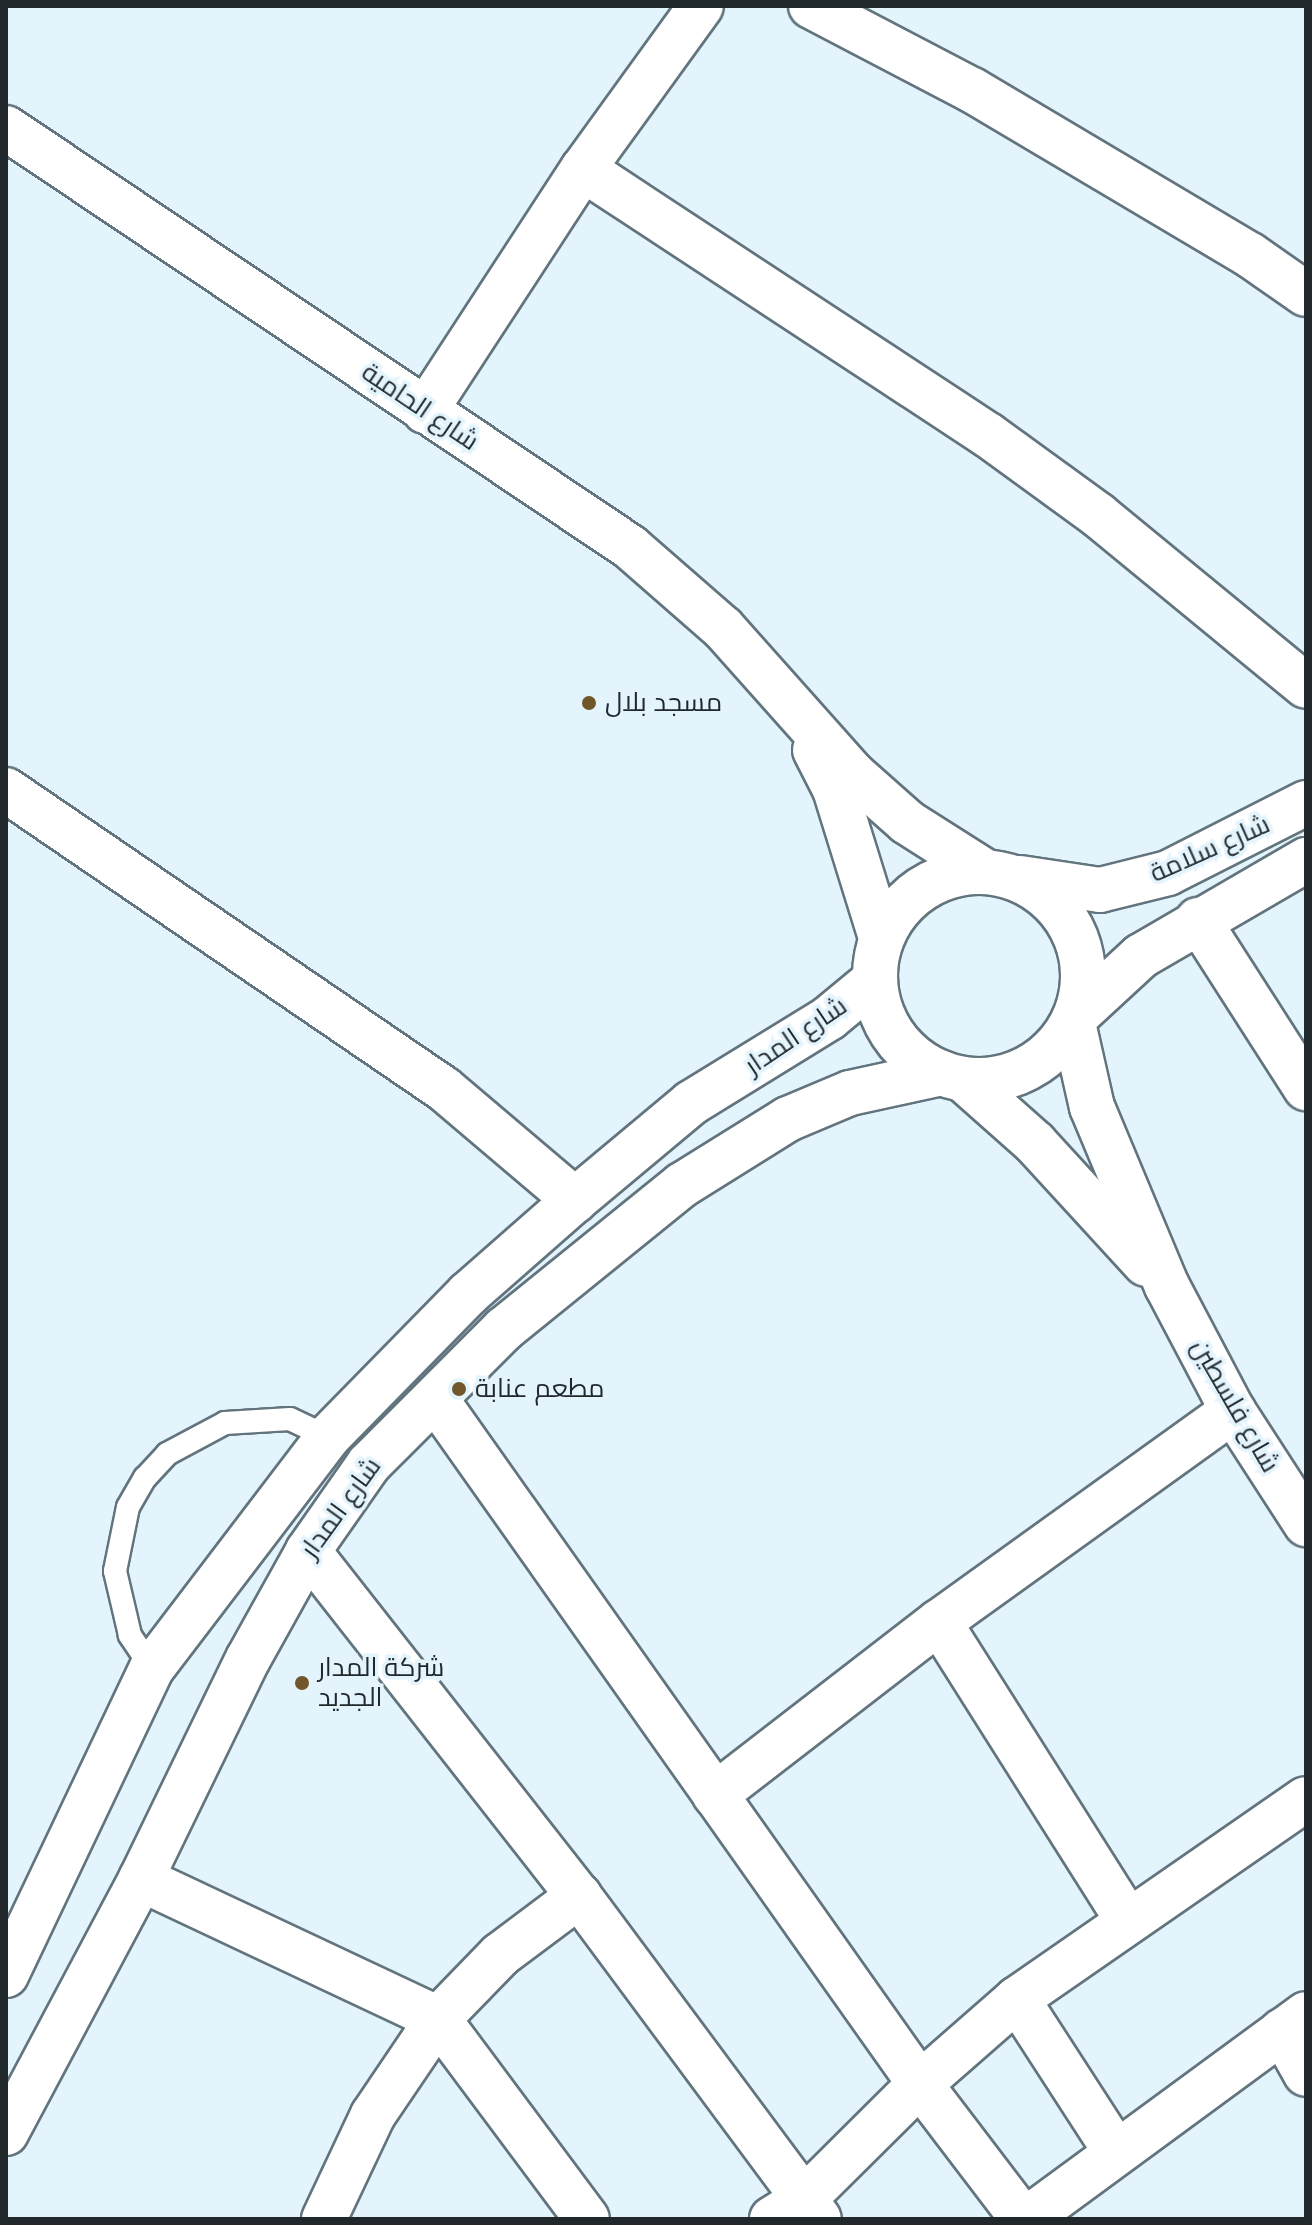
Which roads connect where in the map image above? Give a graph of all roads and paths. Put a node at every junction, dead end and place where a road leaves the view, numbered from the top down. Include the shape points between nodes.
1 (701, 6) edge
2 (811, 6) edge
3 (6, 128) edge
4 (583, 169) junction
5 (1306, 294) edge
6 (425, 411) junction
7 (1306, 686) edge
8 (802, 722) junction
9 (6, 790) edge
10 (1306, 803) edge
11 (1306, 860) edge
12 (1000, 874) junction
13 (1198, 920) junction
14 (878, 959) junction
15 (1075, 1019) junction
16 (953, 1076) junction
17 (1306, 1088) edge
18 (575, 1200) junction
19 (1167, 1286) junction
20 (437, 1401) junction
21 (1233, 1411) junction
22 (328, 1437) junction
23 (1299, 1497) edge
24 (308, 1551) junction
25 (939, 1622) junction
26 (152, 1668) junction
27 (715, 1795) junction
28 (1306, 1799) edge
29 (141, 1879) junction
30 (579, 1896) junction
31 (1128, 1921) junction
32 (6, 1975) edge
33 (1017, 1999) junction
34 (438, 2019) junction
35 (1294, 2023) edge
36 (1306, 2074) edge
37 (920, 2084) junction
38 (6, 2133) edge
39 (1116, 2152) junction
40 (798, 2212) edge
41 (324, 2219) edge
42 (587, 2219) edge
43 (1025, 2219) edge

1 - 4 street
2 - 5 street via 972,90
3 - 6 street, شارع الحامية
4 - 6 street
4 - 7 street via 988,435 1098,515
6 - 8 street, شارع الحامية via 630,547 723,628
8 - 12 street via 907,822
8 - 14 street via 835,789
9 - 18 street via 444,1089
10 - 12 street, شارع سلامة via 1168,873 1100,890
11 - 13 street, شارع سلامة
12 - 14 street via 941,878 905,902
12 - 15 street via 1045,894 1067,919 1080,949 1084,982
13 - 15 street, شارع سلامة via 1141,956
13 - 17 street
14 - 16 street via 880,1010 894,1037 915,1059
14 - 18 street, شارع المدار via 829,1018 691,1103
15 - 16 street via 1040,1062 991,1080
15 - 19 street via 1092,1107
16 - 19 street via 1035,1143
16 - 20 street, شارع المدار via 850,1093 788,1119 726,1155 608,1240 504,1329
18 - 22 street, شارع المدار via 468,1294
19 - 21 street, شارع فلسطين
20 - 24 street, شارع المدار via 369,1464
20 - 27 street
21 - 23 street, شارع فلسطين
21 - 25 street
22 - 26 street, شارع المدار
22 - 26 lane via 290,1419 225,1423 167,1454 145,1478 128,1507 115,1571 130,1635
24 - 29 street, شارع المدار
24 - 30 street
25 - 27 street
25 - 31 street
26 - 32 street, شارع المدار
27 - 37 street
28 - 31 street
29 - 34 street
29 - 38 street, شارع المدار
30 - 34 street via 500,1955
30 - 40 street
31 - 33 street
33 - 37 street
33 - 39 street
34 - 41 street via 373,2115
34 - 42 street
35 - 36 street
35 - 39 street
37 - 40 street
37 - 43 street
39 - 43 street

